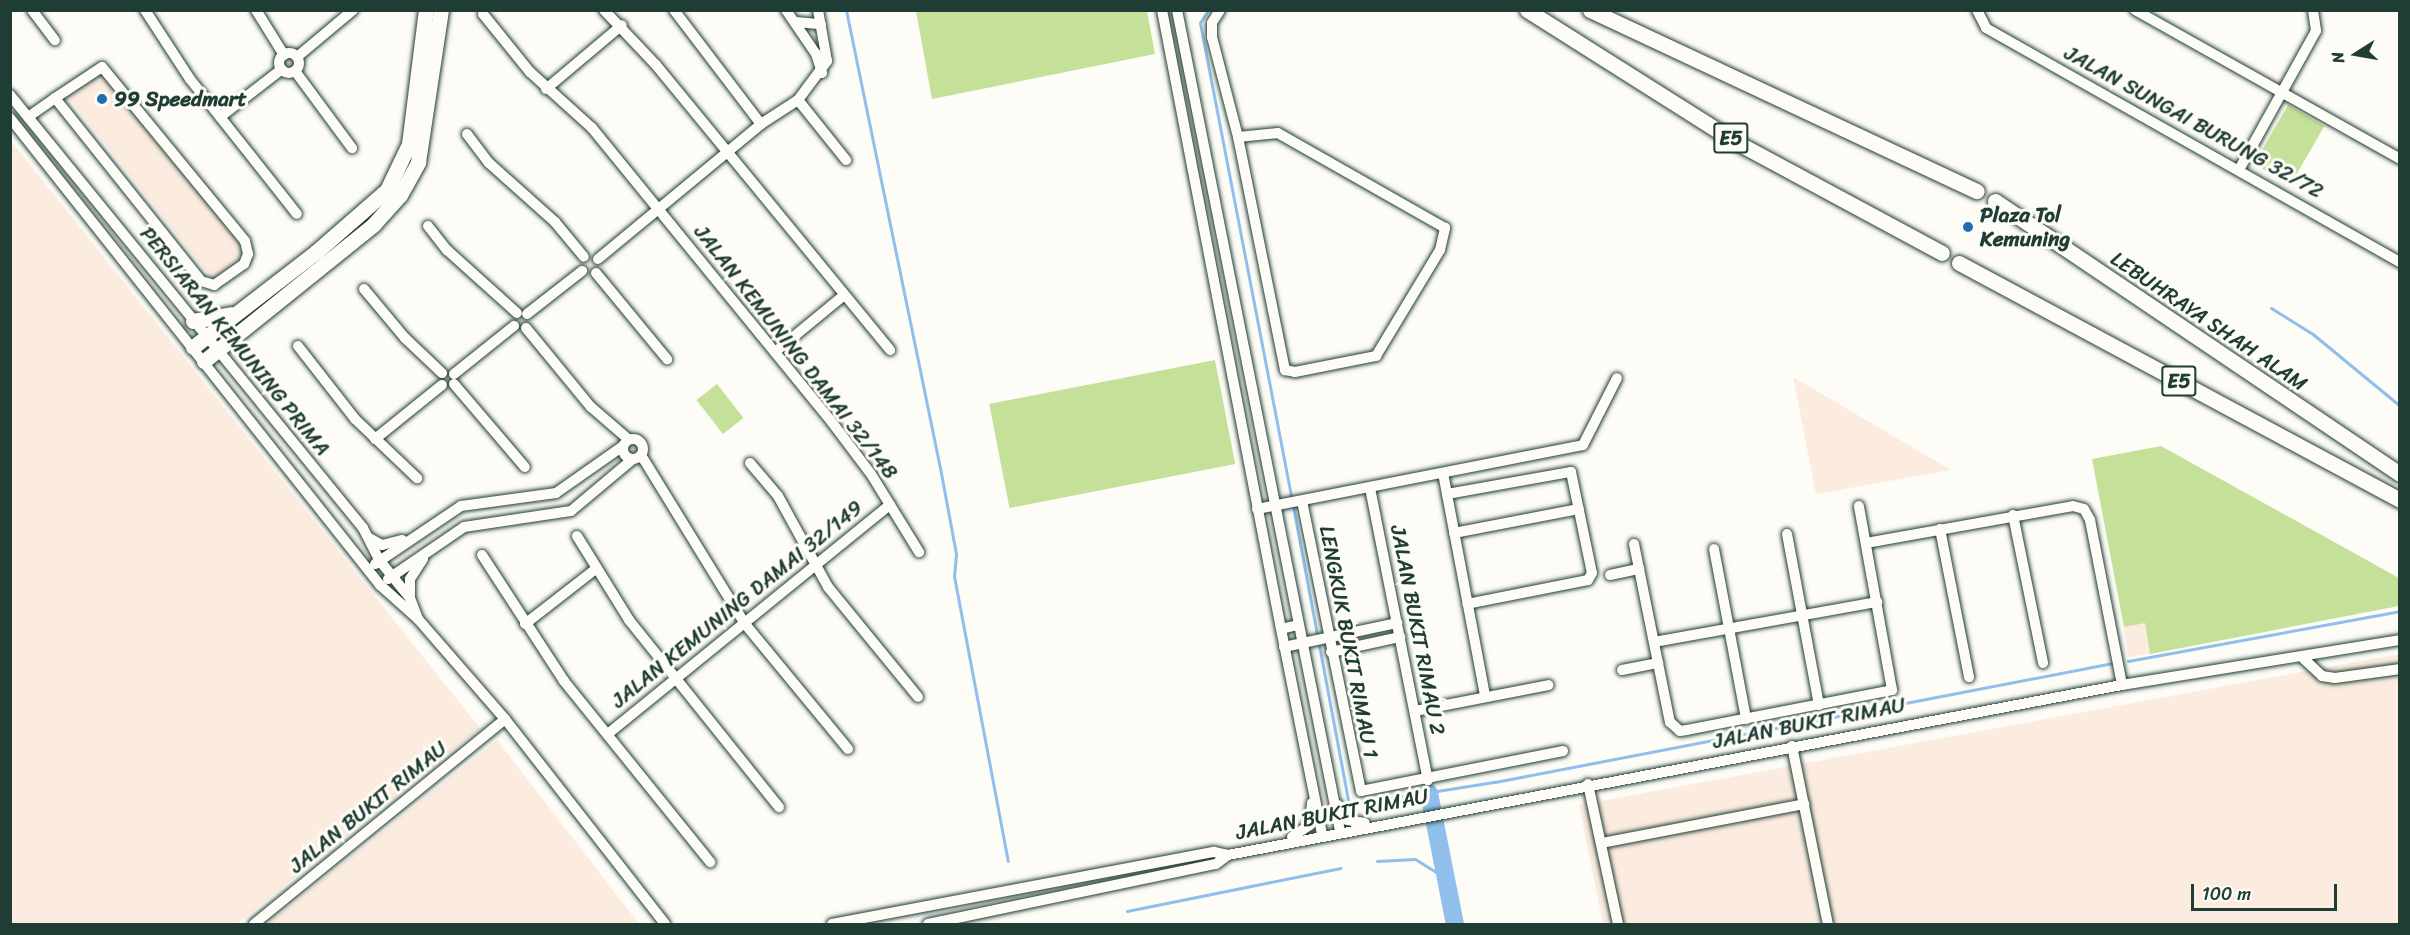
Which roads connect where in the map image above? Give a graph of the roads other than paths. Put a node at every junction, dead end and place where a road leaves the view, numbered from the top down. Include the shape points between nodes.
1 (32, 10) edge
2 (145, 10) edge
3 (256, 10) edge
4 (353, 10) edge
5 (426, 10) edge
6 (441, 10) edge
7 (604, 10) edge
8 (674, 10) edge
9 (786, 10) edge
10 (818, 10) edge
11 (1162, 10) edge
12 (1177, 10) edge
13 (1220, 10) edge
14 (1527, 10) edge
15 (1590, 10) edge
16 (1977, 10) edge
17 (2135, 10) edge
18 (2313, 10) edge
19 (483, 14) dead end
20 (796, 22) junction
21 (820, 24) junction
22 (622, 25) junction
23 (55, 40) dead end
24 (284, 55) junction
25 (297, 57) junction
26 (282, 69) junction
27 (295, 70) junction
28 (822, 73) junction
29 (546, 89) junction
30 (2284, 94) junction
31 (10, 95) edge
32 (55, 98) junction
33 (798, 100) junction
34 (28, 117) junction
35 (219, 117) junction
36 (10, 118) edge
37 (761, 124) junction
38 (467, 134) dead end
39 (1238, 136) junction
40 (352, 148) dead end
41 (727, 154) junction
42 (2400, 159) edge
43 (846, 160) dead end
44 (2240, 168) junction
45 (1977, 191) dead end
46 (1995, 201) dead end
47 (658, 209) junction
48 (297, 214) dead end
49 (428, 226) dead end
50 (1942, 253) dead end
51 (584, 257) junction
52 (598, 259) junction
53 (2400, 262) edge
54 (1959, 263) dead end
55 (582, 271) junction
56 (596, 273) junction
57 (364, 289) dead end
58 (843, 296) junction
59 (240, 311) junction
60 (522, 314) junction
61 (193, 321) junction
62 (514, 326) junction
63 (526, 328) junction
64 (206, 337) junction
65 (298, 346) dead end
66 (194, 347) junction
67 (890, 350) dead end
68 (217, 351) junction
69 (775, 352) junction
70 (667, 359) dead end
71 (204, 361) junction
72 (442, 373) junction
73 (1617, 378) dead end
74 (454, 379) junction
75 (442, 385) junction
76 (375, 439) junction
77 (626, 443) junction
78 (637, 457) junction
79 (750, 463) dead end
80 (525, 467) dead end
81 (1443, 473) junction
82 (2400, 474) edge
83 (417, 478) dead end
84 (1370, 488) junction
85 (1447, 494) junction
86 (492, 499) junction
87 (2400, 500) edge
88 (1289, 503) junction
89 (890, 505) junction
90 (1859, 506) dead end
91 (1257, 509) junction
92 (1579, 509) junction
93 (2013, 515) junction
94 (495, 519) junction
95 (363, 528) junction
96 (1940, 529) junction
97 (1454, 533) junction
98 (414, 534) junction
99 (1787, 534) dead end
100 (577, 536) dead end
101 (1866, 543) junction
102 (1634, 544) dead end
103 (1713, 549) dead end
104 (428, 551) junction
105 (919, 552) dead end
106 (482, 555) dead end
107 (380, 561) junction
108 (370, 567) junction
109 (816, 567) junction
110 (597, 568) junction
111 (1639, 569) junction
112 (1610, 575) dead end
113 (392, 576) junction
114 (380, 585) junction
115 (410, 598) junction
116 (1877, 602) junction
117 (1467, 603) junction
118 (1802, 615) junction
119 (418, 619) junction
120 (1397, 623) junction
121 (525, 624) junction
122 (745, 624) junction
123 (1298, 625) junction
124 (1281, 628) junction
125 (1729, 628) junction
126 (1325, 638) junction
127 (1400, 638) junction
128 (2400, 640) edge
129 (1654, 642) junction
130 (1306, 643) junction
131 (1284, 647) junction
132 (1331, 652) junction
133 (2304, 659) junction
134 (1658, 663) junction
135 (2043, 663) dead end
136 (2400, 669) edge
137 (1622, 670) dead end
138 (1969, 677) dead end
139 (675, 679) junction
140 (1549, 685) dead end
141 (2122, 685) junction
142 (1485, 696) junction
143 (918, 697) dead end
144 (1819, 705) junction
145 (1415, 711) junction
146 (505, 719) junction
147 (1746, 719) junction
148 (609, 733) junction
149 (1792, 746) junction
150 (848, 749) dead end
151 (1563, 751) dead end
152 (1428, 780) junction
153 (1588, 784) junction
154 (1330, 785) junction
155 (1312, 789) junction
156 (1804, 804) junction
157 (779, 807) dead end
158 (1376, 824) junction
159 (1340, 831) junction
160 (1322, 835) junction
161 (1602, 843) junction
162 (1264, 848) junction
163 (1228, 855) junction
164 (710, 862) dead end
165 (254, 924) edge
166 (665, 924) edge
167 (832, 924) edge
168 (928, 924) edge
169 (1618, 924) edge
170 (1828, 924) edge

1 - 23 street
2 - 35 street
3 - 24 street
4 - 25 street
5 - 59 highway via 409,144 394,179 343,231
6 - 68 highway via 426,127 411,179 373,225
7 - 22 street
8 - 37 street
9 - 20 street
10 - 21 street
11 - 91 street
12 - 88 street
13 - 39 street via 1212,23 1212,37
14 - 50 highway, E5 via 1734,141
15 - 45 highway, E5
16 - 44 street, JALAN SUNGAI BURUNG 32/72 via 1986,28
17 - 30 street
18 - 30 street via 2316,31
19 - 29 street, JALAN KEMUNING DAMAI 32/148
20 - 21 street
20 - 28 street via 816,54
21 - 28 street via 827,61
22 - 29 street
22 - 41 street
24 - 25 street
24 - 26 street
25 - 27 street
26 - 27 street
26 - 35 street
27 - 40 street
28 - 33 street
29 - 47 street, JALAN KEMUNING DAMAI 32/148 via 592,128
30 - 42 street
30 - 44 street
31 - 34 street, PERSIARAN KEMUNING PRIMA
32 - 32 street via 201,281 214,285 244,264 247,247 228,218 102,67
32 - 34 street
33 - 37 street
33 - 43 street
34 - 61 street, PERSIARAN KEMUNING PRIMA
35 - 48 street
36 - 66 street, PERSIARAN KEMUNING PRIMA
37 - 41 street
38 - 51 street
39 - 39 street via 1285,370 1295,372 1376,356 1440,250 1445,228 1278,133
41 - 47 street
41 - 58 street
44 - 53 street, JALAN SUNGAI BURUNG 32/72
46 - 82 highway, LEBUHRAYA SHAH ALAM / E5
47 - 52 street
47 - 69 street, JALAN KEMUNING DAMAI 32/148
49 - 60 street via 447,250
51 - 52 street
51 - 55 street
52 - 56 street
54 - 87 highway, E5
55 - 56 street
55 - 60 street
56 - 70 street
57 - 72 street via 405,338
58 - 67 street
58 - 69 street
59 - 61 highway
59 - 64 highway
60 - 62 street
60 - 63 street
61 - 64 street, PERSIARAN KEMUNING PRIMA
62 - 63 street
62 - 74 street
63 - 77 street
64 - 66 highway
64 - 68 street, PERSIARAN KEMUNING PRIMA
65 - 76 street
66 - 71 street, PERSIARAN KEMUNING PRIMA
68 - 71 highway
68 - 95 street, PERSIARAN KEMUNING PRIMA
69 - 89 street, JALAN KEMUNING DAMAI 32/148 via 872,474
71 - 108 street, PERSIARAN KEMUNING PRIMA
72 - 74 street
72 - 75 street
73 - 81 street via 1583,445
74 - 75 street
74 - 80 street
75 - 76 street
76 - 83 street
77 - 78 street via 625,455
77 - 78 street via 641,442
77 - 86 street via 556,493
78 - 94 street via 571,511
78 - 122 street
79 - 109 street via 778,496
81 - 84 street
81 - 85 street
84 - 88 street
84 - 120 street, JALAN BUKIT RIMAU 2
85 - 92 street via 1568,472 1573,475
85 - 97 street
86 - 94 street
86 - 98 street via 461,506
88 - 91 street
88 - 123 street
88 - 126 street, LENGKUK BUKIT RIMAU 1
89 - 105 street, JALAN KEMUNING DAMAI 32/148
89 - 109 street, JALAN KEMUNING DAMAI 32/149
90 - 101 street
91 - 124 street
92 - 97 street
92 - 117 street via 1592,578
93 - 96 street
93 - 135 street
93 - 141 street via 2073,506 2087,513
94 - 104 street via 464,527
95 - 98 street via 371,542 382,545
95 - 107 street, PERSIARAN KEMUNING PRIMA
96 - 101 street
96 - 138 street
97 - 117 street
98 - 107 street
99 - 118 street
100 - 110 street
101 - 116 street
102 - 111 street
103 - 125 street
104 - 113 street
104 - 115 street via 410,579
106 - 121 street
107 - 108 street
107 - 113 street, PERSIARAN KEMUNING PRIMA
108 - 114 street, PERSIARAN KEMUNING PRIMA
109 - 122 street, JALAN KEMUNING DAMAI 32/149
109 - 143 street
110 - 121 street
110 - 139 street via 629,620
111 - 112 street
111 - 129 street
113 - 114 street
113 - 115 street, PERSIARAN KEMUNING PRIMA
114 - 119 street, PERSIARAN KEMUNING PRIMA
115 - 119 street, PERSIARAN KEMUNING PRIMA
116 - 118 street
116 - 144 street via 1892,690
117 - 142 street
118 - 125 street
118 - 144 street
119 - 146 street, PERSIARAN KEMUNING PRIMA
120 - 126 street
120 - 127 street, JALAN BUKIT RIMAU 2
121 - 148 street
122 - 139 street, JALAN KEMUNING DAMAI 32/149
122 - 150 street
123 - 124 street
123 - 130 street
124 - 131 street
125 - 129 street
125 - 147 street
126 - 130 street
126 - 132 street, LENGKUK BUKIT RIMAU 1
127 - 132 street
127 - 145 street, JALAN BUKIT RIMAU 2
128 - 133 street, JALAN BUKIT RIMAU
129 - 134 street
130 - 131 street
130 - 154 street
131 - 155 street
132 - 152 street, LENGKUK BUKIT RIMAU 1 via 1361,790
133 - 136 street via 2322,676 2335,678
133 - 141 street, JALAN BUKIT RIMAU
134 - 137 street
134 - 147 street via 1674,728 1687,730
139 - 148 street, JALAN KEMUNING DAMAI 32/149
139 - 157 street
140 - 142 street
141 - 149 street, JALAN BUKIT RIMAU
142 - 145 street
144 - 147 street
145 - 152 street, JALAN BUKIT RIMAU 2
146 - 165 street, JALAN BUKIT RIMAU
146 - 166 street, PERSIARAN KEMUNING PRIMA
148 - 164 street
149 - 153 street, JALAN BUKIT RIMAU
149 - 156 street
151 - 152 street
153 - 158 street, JALAN BUKIT RIMAU
153 - 161 street
154 - 158 street via 1347,820
154 - 159 street
155 - 160 street
155 - 162 street via 1310,825 1306,831
156 - 161 street
156 - 170 street
158 - 159 street, JALAN BUKIT RIMAU
159 - 160 street, JALAN BUKIT RIMAU
160 - 162 street, JALAN BUKIT RIMAU
161 - 169 street
162 - 163 street, JALAN BUKIT RIMAU
163 - 167 street, JALAN BUKIT RIMAU via 1214,852
163 - 168 street, JALAN BUKIT RIMAU via 1215,864

